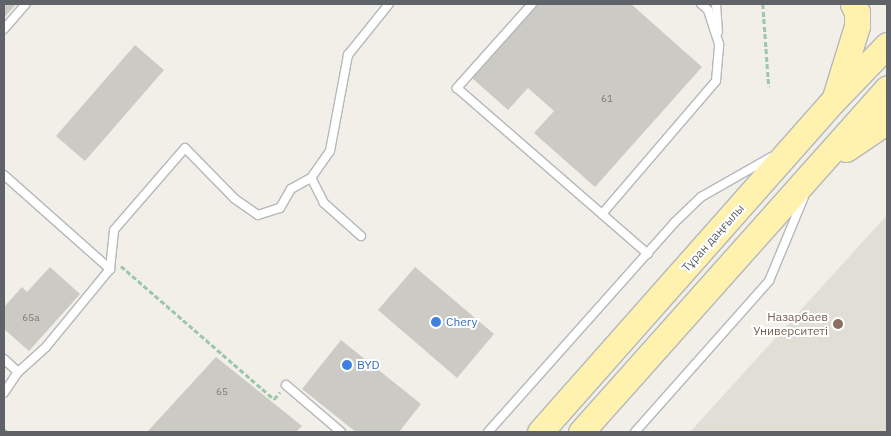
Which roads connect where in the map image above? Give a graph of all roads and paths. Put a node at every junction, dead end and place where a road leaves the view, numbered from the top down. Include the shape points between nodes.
1 (26, 4) edge
2 (389, 4) edge
3 (532, 4) edge
4 (701, 4) edge
5 (716, 4) edge
6 (763, 4) edge
7 (853, 4) edge
8 (4, 30) edge
9 (718, 44) junction
10 (887, 45) edge
11 (769, 87) dead end
12 (887, 88) edge
13 (833, 101) junction
14 (887, 121) edge
15 (796, 143) junction
16 (815, 170) junction
17 (4, 175) edge
18 (311, 178) junction
19 (602, 214) junction
20 (361, 236) dead end
21 (648, 254) junction
22 (110, 257) junction
23 (110, 268) junction
24 (4, 359) edge
25 (18, 372) junction
26 (286, 385) joint
27 (4, 393) edge
28 (4, 429) edge
29 (7, 432) edge
30 (341, 432) edge
31 (488, 432) edge
32 (540, 432) edge
33 (581, 432) edge
34 (635, 432) edge

1 - 8 lane
2 - 18 lane via 348,55 330,151
3 - 19 lane via 457,88
4 - 9 lane via 708,10
5 - 9 lane
6 - 11 path
7 - 13 main road via 857,12 857,26
9 - 19 lane via 716,81
10 - 13 main road, Тұран даңғылы
12 - 16 main road
13 - 15 main road, Тұран даңғылы
14 - 16 main road
15 - 21 lane via 701,197
15 - 32 main road, Тұран даңғылы
16 - 33 main road
16 - 34 lane via 769,281
17 - 23 lane
18 - 20 lane via 324,203
18 - 22 lane via 292,189 280,208 258,216 235,200 186,148 114,230
19 - 21 lane
21 - 31 lane
22 - 23 lane
22 - 26 path via 274,399
23 - 25 lane via 46,347
24 - 25 lane
25 - 27 lane
26 - 30 lane
28 - 29 path

